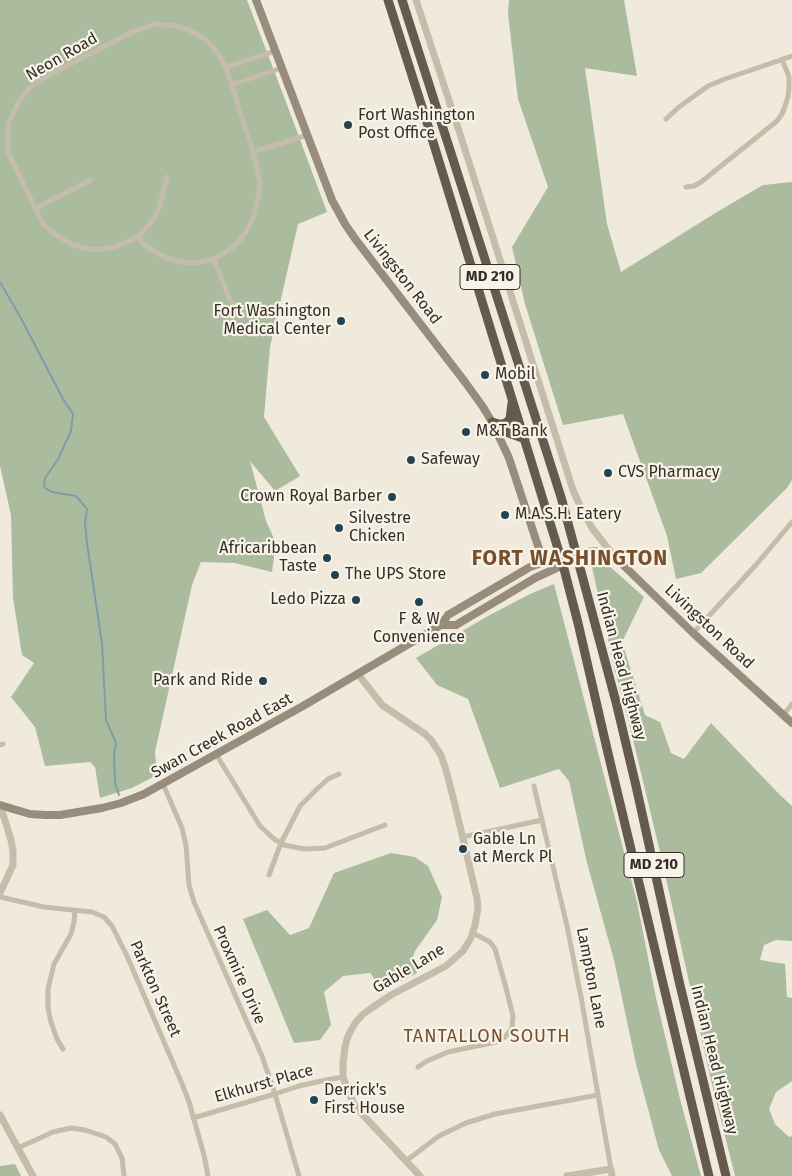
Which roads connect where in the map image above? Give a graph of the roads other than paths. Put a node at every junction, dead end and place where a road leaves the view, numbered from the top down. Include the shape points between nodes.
1 (256, 0) edge
2 (388, 0) edge
3 (402, 0) edge
4 (416, 0) edge
5 (275, 51) junction
6 (792, 56) edge
7 (782, 59) junction
8 (226, 67) junction
9 (282, 68) junction
10 (231, 85) junction
11 (666, 118) dead end
12 (306, 135) junction
13 (253, 152) junction
14 (167, 177) dead end
15 (91, 180) dead end
16 (686, 188) dead end
17 (36, 208) junction
18 (138, 237) junction
19 (214, 258) junction
20 (238, 306) dead end
21 (513, 401) junction
22 (492, 422) junction
23 (498, 434) junction
24 (526, 439) junction
25 (792, 522) edge
26 (576, 555) junction
27 (617, 559) junction
28 (562, 560) junction
29 (544, 561) junction
30 (440, 625) junction
31 (693, 633) junction
32 (358, 674) junction
33 (792, 704) edge
34 (783, 715) junction
35 (792, 723) edge
36 (216, 754) junction
37 (339, 774) dead end
38 (163, 784) junction
39 (534, 786) dead end
40 (0, 805) edge
41 (0, 809) edge
42 (542, 820) junction
43 (385, 825) dead end
44 (464, 838) junction
45 (281, 843) junction
46 (269, 875) dead end
47 (0, 895) edge
48 (75, 910) junction
49 (473, 933) junction
50 (63, 1049) dead end
51 (418, 1066) dead end
52 (343, 1077) junction
53 (275, 1094) junction
54 (598, 1095) junction
55 (0, 1115) edge
56 (193, 1118) junction
57 (18, 1148) junction
58 (406, 1161) junction
59 (611, 1173) edge
60 (33, 1176) edge
61 (124, 1176) edge
62 (208, 1176) edge
63 (300, 1176) edge
64 (420, 1176) edge
65 (567, 1176) edge
66 (709, 1176) edge
67 (726, 1176) edge

1 - 5 main road, Livingston Road
2 - 21 highway, Indian Head Highway / MD 210
3 - 26 highway, Indian Head Highway / MD 210 via 561,497
4 - 27 street via 573,490 592,528
5 - 8 street
5 - 9 main road, Livingston Road
6 - 7 street
7 - 11 street via 708,86
7 - 16 street via 789,87 777,121 701,182
8 - 10 street, Neon Road
8 - 17 street, Neon Road via 205,39 176,26 155,24 132,32 30,87 18,100 8,124 7,137 8,152
9 - 10 street
9 - 12 main road, Livingston Road
10 - 13 street, Neon Road
12 - 13 street
12 - 22 main road, Livingston Road via 345,224
13 - 19 street, Neon Road via 260,181 253,218 236,245
14 - 18 street, Neon Road via 159,208
15 - 17 street
17 - 18 street, Neon Road via 43,224 73,246 94,250 115,247
18 - 19 street, Neon Road via 164,257 181,262 195,263
19 - 20 street via 231,302
21 - 22 highway via 510,419 499,424
21 - 24 highway, Indian Head Highway / MD 210
22 - 23 main road, Livingston Road
23 - 24 highway via 506,432
23 - 29 main road, Livingston Road
24 - 28 highway, Indian Head Highway / MD 210
25 - 31 street
26 - 27 main road, Livingston Road via 595,551
26 - 28 main road, Swan Creek Road East
26 - 67 highway, Indian Head Highway / MD 210 via 618,712
27 - 31 main road, Livingston Road
28 - 29 main road, Swan Creek Road East
28 - 30 main road, Swan Creek Road East via 456,625
28 - 66 highway, Indian Head Highway / MD 210
29 - 30 main road, Swan Creek Road East via 448,615
30 - 32 main road, Swan Creek Road East
31 - 34 main road, Livingston Road
32 - 36 main road, Swan Creek Road East
32 - 44 street, Gable Lane via 382,705 420,730 437,748
33 - 34 street
34 - 35 main road, Livingston Road
36 - 38 main road, Swan Creek Road East
36 - 45 street via 260,826
37 - 45 street via 328,779 306,799
38 - 40 main road, Swan Creek Road East via 121,803 78,813 30,814
38 - 53 street, Proxmire Drive via 182,828 194,902 262,1056
39 - 42 street, Lampton Lane
41 - 47 street via 13,851 13,865
42 - 44 street
42 - 54 street, Lampton Lane via 567,926
43 - 45 street via 324,848 304,849
44 - 49 street, Gable Lane via 477,898 478,913
45 - 46 street
47 - 48 street, Parkton Street via 44,907
48 - 50 street via 71,934 54,964 48,988 51,1022
48 - 56 street, Parkton Street via 104,917 112,926 173,1062
49 - 51 street via 490,942 495,950 513,1016 512,1028 496,1042 448,1052
49 - 52 street, Gable Lane via 451,962 362,1015 347,1038
52 - 53 street, Elkhurst Place
52 - 58 street, Gable Lane via 354,1104
53 - 56 street, Elkhurst Place
53 - 63 street, Proxmire Drive
54 - 58 street via 513,1110 473,1121 439,1136
54 - 59 street, Lampton Lane
55 - 57 street
56 - 62 street, Parkton Street
57 - 60 street
57 - 61 street via 53,1132 70,1128 85,1130 106,1137 115,1144 122,1158
58 - 64 street, Gable Lane
59 - 65 street

